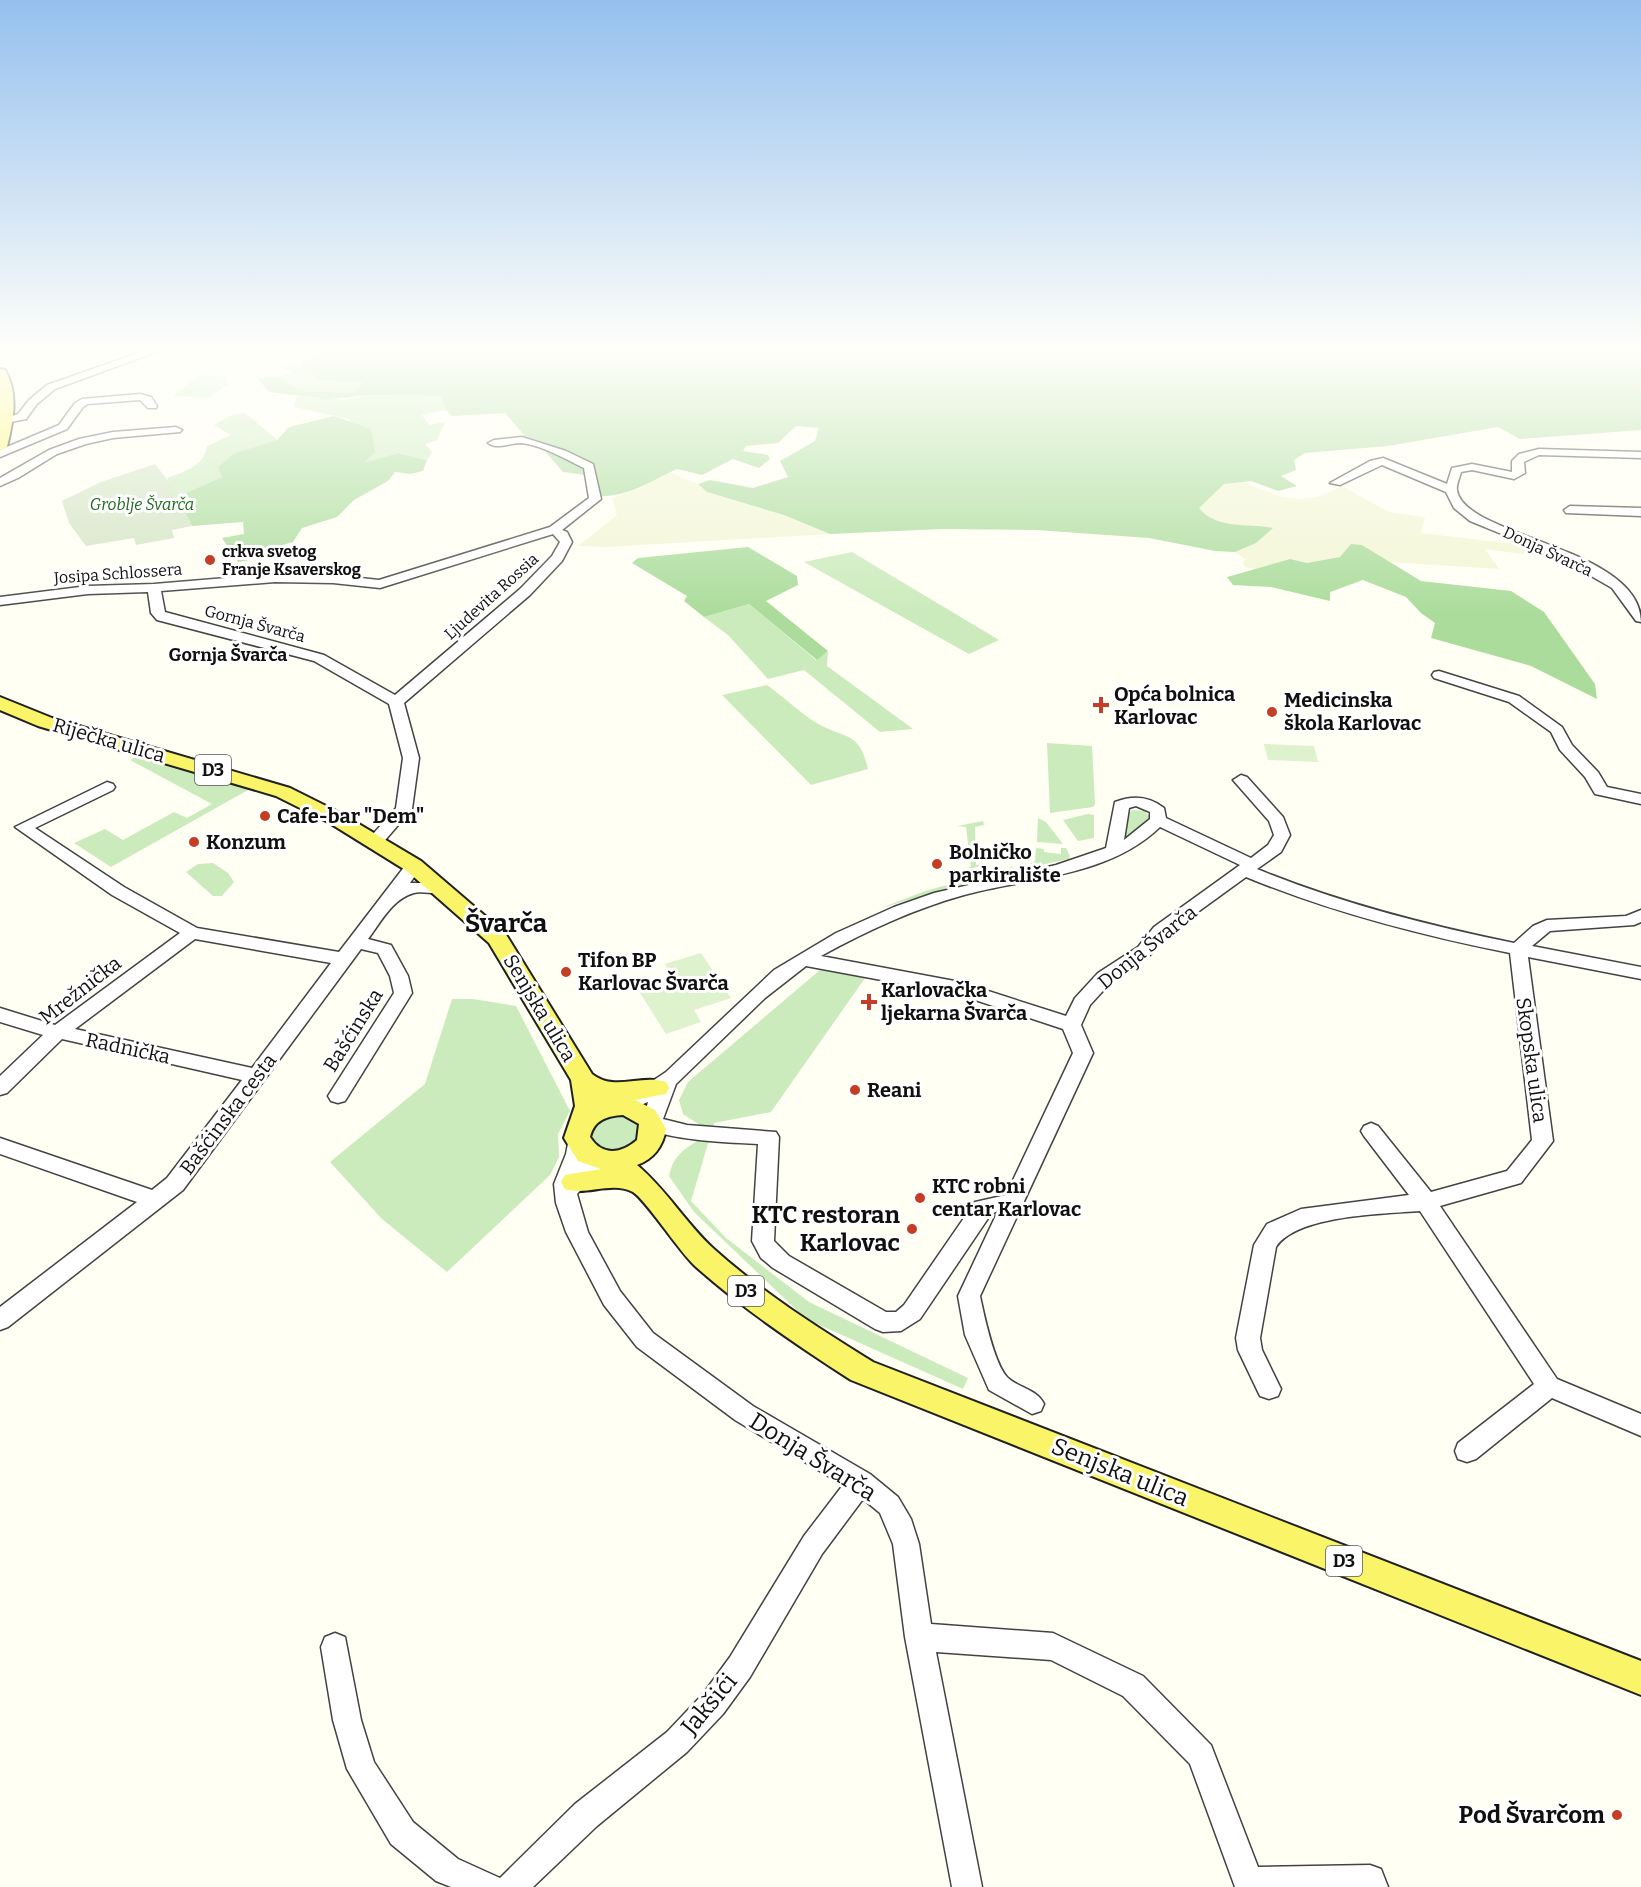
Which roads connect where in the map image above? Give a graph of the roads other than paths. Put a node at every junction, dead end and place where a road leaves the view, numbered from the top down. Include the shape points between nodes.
1 (35, 439) edge
2 (95, 439) edge
3 (494, 443) dead end
4 (0, 454) edge
5 (1641, 455) edge
6 (0, 482) edge
7 (1336, 483) dead end
8 (1451, 490) junction
9 (1570, 510) dead end
10 (1641, 512) edge
11 (554, 530) junction
12 (154, 588) junction
13 (0, 601) edge
14 (1641, 618) edge
15 (1439, 675) dead end
16 (396, 702) junction
17 (0, 703) edge
18 (1241, 780) dead end
19 (106, 787) dead end
20 (1641, 799) edge
21 (1158, 820) junction
22 (374, 842) junction
23 (1114, 851) junction
24 (414, 866) junction
25 (1250, 868) junction
26 (441, 888) junction
27 (392, 895) junction
28 (1641, 916) edge
29 (192, 933) junction
30 (356, 942) junction
31 (1518, 949) junction
32 (343, 959) junction
33 (803, 959) junction
34 (1641, 973) edge
35 (0, 1014) edge
36 (1071, 1025) junction
37 (58, 1032) junction
38 (257, 1076) junction
39 (588, 1084) junction
40 (662, 1085) junction
41 (0, 1088) edge
42 (338, 1096) dead end
43 (622, 1106) junction
44 (580, 1130) junction
45 (1371, 1131) dead end
46 (651, 1133) junction
47 (0, 1146) edge
48 (610, 1161) junction
49 (647, 1187) junction
50 (570, 1188) junction
51 (157, 1200) junction
52 (1426, 1202) junction
53 (1011, 1203) junction
54 (0, 1320) edge
55 (1549, 1386) junction
56 (1269, 1389) dead end
57 (1032, 1404) dead end
58 (1641, 1425) edge
59 (1467, 1451) dead end
60 (861, 1482) junction
61 (919, 1637) junction
62 (335, 1647) dead end
63 (1641, 1678) edge
64 (1249, 1885) edge
65 (488, 1887) edge
66 (512, 1887) edge
67 (967, 1887) edge
68 (1373, 1887) edge

1 - 4 street
2 - 6 street via 53,452
3 - 11 street via 522,440 589,466 595,499
5 - 8 street via 1539,452 1523,456 1518,461 1519,473 1514,476 1472,467 1456,470
7 - 8 street via 1383,461
8 - 14 street, Donja Švarča via 1458,505 1474,518 1562,554 1617,585
9 - 10 street
11 - 12 street, Josipa Schlossera via 380,584 306,577
11 - 16 street, Ljudevita Rossia via 566,542 557,558 525,592
12 - 13 street, Josipa Schlossera via 88,590
12 - 16 street, Gornja Švarča via 162,617 319,658
15 - 20 street via 1514,699 1557,730 1565,747 1601,790
16 - 22 street via 411,758 404,809
17 - 22 main road, Riječka ulica / D3 via 45,722 283,792
18 - 25 street, Donja Švarča via 1278,820 1282,835 1275,848
19 - 29 street via 23,827 118,891
21 - 23 street via 1137,840
21 - 23 street via 1158,811 1152,805 1130,801 1121,805
21 - 25 street
22 - 24 main road, Riječka ulica / D3
23 - 33 street via 1060,870 960,891 918,905 878,920
24 - 26 main road, Senjska ulica / D3
24 - 27 street, Bašćinska cesta
25 - 31 street via 1333,906
25 - 36 street, Donja Švarča via 1160,931 1144,951 1106,977 1082,1002
26 - 27 street via 415,887
26 - 39 main road, Senjska ulica / D3 via 497,938
27 - 30 street, Bašćinska cesta
28 - 31 street via 1628,921 1547,926
29 - 32 street
29 - 37 street, Mrežnička
30 - 32 street, Bašćinska cesta
30 - 42 street, Bašćinska via 384,949 399,976 403,993
31 - 34 street
31 - 52 street, Skopska ulica via 1543,1141 1514,1177
32 - 38 street, Bašćinska cesta
33 - 36 street via 960,988
33 - 40 street via 759,993
35 - 37 street, Radnička
36 - 53 street via 1083,1053
37 - 38 street, Radnička
37 - 41 street, Mrežnička
38 - 51 street, Bašćinska cesta via 175,1184
39 - 40 main road via 625,1093
39 - 43 main road
39 - 44 main road, Senjska ulica / D3 via 588,1106
40 - 43 street
40 - 46 street
43 - 44 main road via 602,1108
43 - 46 main road via 640,1111
44 - 48 main road, D3 via 587,1154
44 - 50 street, Donja Švarča via 565,1184
45 - 52 street
46 - 48 main road via 635,1156
46 - 49 main road, Senjska ulica / D3 via 645,1166
46 - 53 street via 769,1137 763,1241 769,1252 883,1322 901,1321 912,1312 983,1208
47 - 51 street
48 - 49 main road, Senjska ulica / D3
48 - 50 street via 594,1166
49 - 50 main road via 612,1178
49 - 63 main road, Senjska ulica / D3 via 673,1224 704,1257 793,1327 862,1371
50 - 60 street, Donja Švarča via 577,1232 598,1275 645,1340 744,1413
51 - 54 street, Bašćinska cesta
52 - 55 street
52 - 56 street, Skopska ulica via 1301,1217 1275,1230 1265,1245 1248,1338
53 - 57 street via 969,1296 977,1335 998,1383
55 - 58 street
55 - 59 street
60 - 61 street, Donja Švarča via 889,1505 898,1519 906,1544
60 - 66 street, Jakšići via 813,1545 740,1667 713,1704 677,1742 586,1815
61 - 64 street via 1053,1647 1133,1686 1201,1755
61 - 67 street, Donja Švarča
62 - 65 street via 347,1720 362,1769 390,1815 402,1833 447,1870
64 - 68 street via 1370,1880

